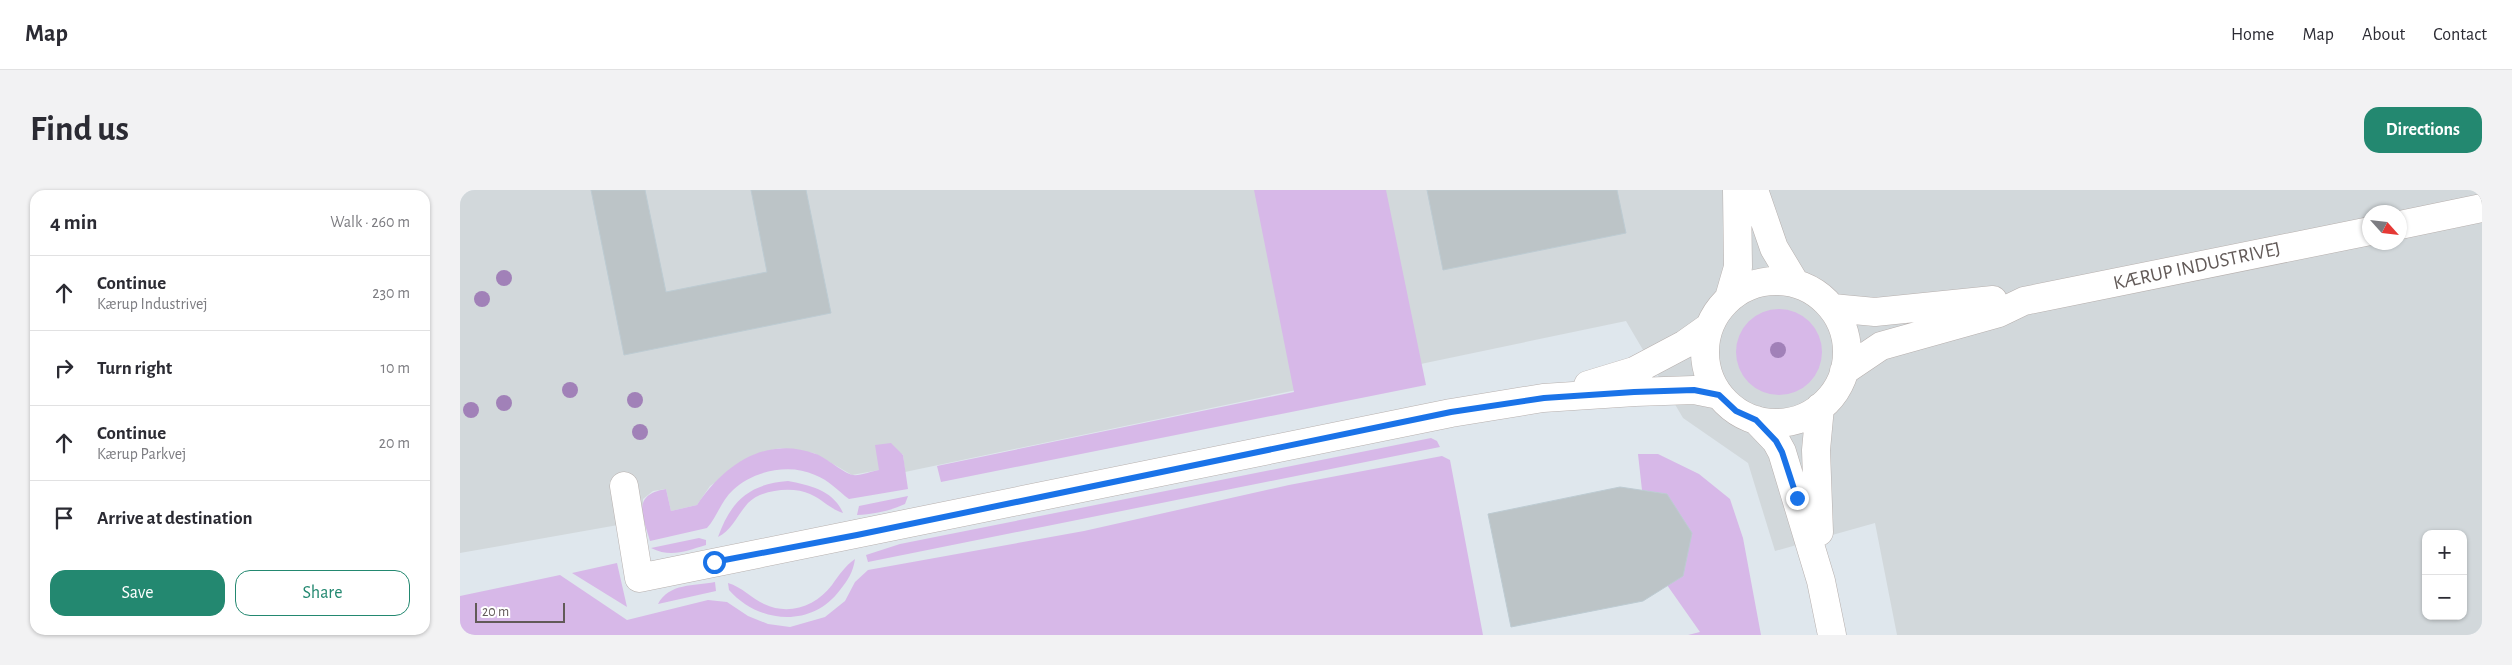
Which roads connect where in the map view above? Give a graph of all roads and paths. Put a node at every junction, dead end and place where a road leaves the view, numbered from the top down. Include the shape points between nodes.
1 (1737, 190) edge
2 (1754, 190) edge
3 (2482, 208) edge
4 (2407, 224) edge
5 (2362, 233) edge
6 (1795, 283) junction
7 (1729, 298) junction
8 (2024, 302) junction
9 (1832, 308) junction
10 (1709, 328) junction
11 (1844, 371) junction
12 (1719, 395) junction
13 (1544, 398) junction
14 (1820, 407) junction
15 (1756, 420) junction
16 (624, 486) dead end
17 (1821, 581) junction
18 (1832, 635) edge

1 - 7 street via 1738,267
2 - 6 street via 1774,248
3 - 4 street
5 - 8 street, KÆRUP INDUSTRIVEJ
6 - 7 street via 1761,282
6 - 9 street via 1815,292
7 - 10 street
8 - 9 street, KÆRUP INDUSTRIVEJ via 1996,300 1875,312
8 - 11 street, KÆRUP INDUSTRIVEJ via 1999,313 1881,346
9 - 11 street via 1846,339
10 - 12 street via 1705,345 1706,363
10 - 13 street via 1634,371
11 - 14 street via 1835,391
12 - 13 street via 1694,390
12 - 15 street via 1736,411
13 - 16 street via 1451,412 639,578
14 - 15 street via 1791,422
14 - 17 street via 1816,487
15 - 17 street via 1782,452
17 - 18 street

